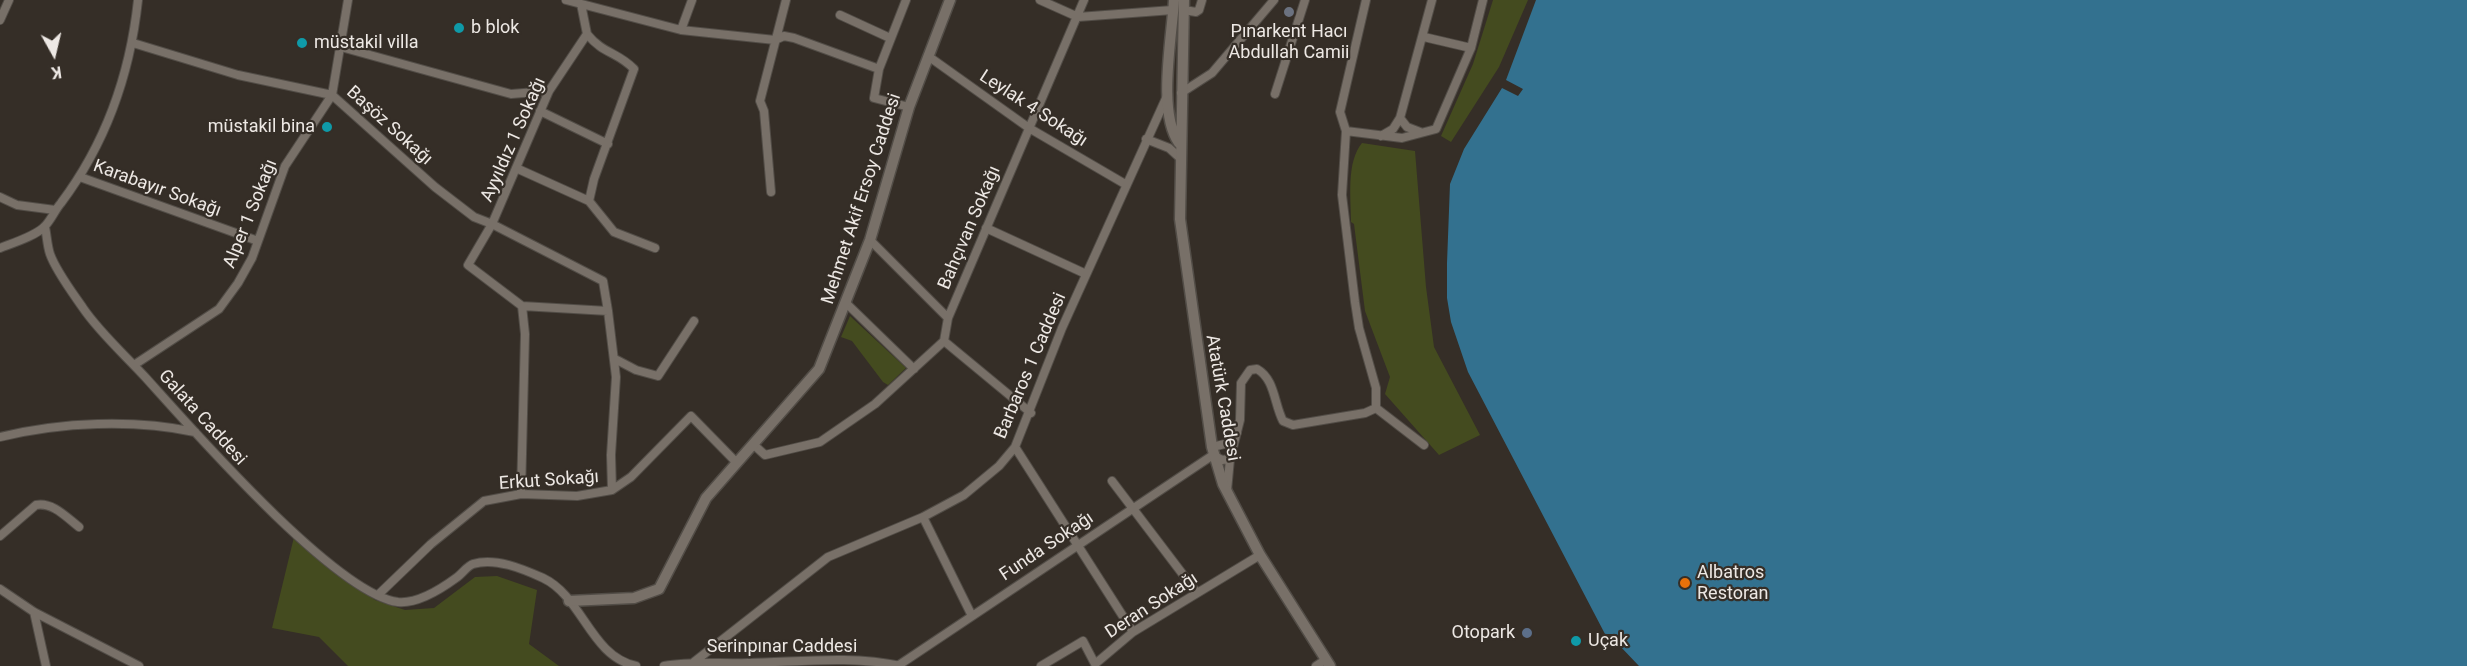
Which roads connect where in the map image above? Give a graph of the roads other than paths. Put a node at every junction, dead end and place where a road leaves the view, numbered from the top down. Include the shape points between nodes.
1 (9, 0) edge
2 (138, 0) edge
3 (348, 0) edge
4 (566, 0) edge
5 (692, 0) edge
6 (786, 0) edge
7 (906, 0) edge
8 (950, 0) edge
9 (1040, 0) edge
10 (1084, 0) edge
11 (1202, 0) edge
12 (1274, 0) edge
13 (1305, 0) edge
14 (1365, 0) edge
15 (1432, 0) edge
16 (1483, 0) edge
17 (581, 4) junction
18 (1267, 4) edge
19 (1179, 5) edge
20 (840, 15) dead end
21 (1078, 17) junction
22 (0, 20) edge
23 (681, 30) junction
24 (588, 34) junction
25 (1424, 37) junction
26 (890, 38) junction
27 (775, 40) junction
28 (133, 43) junction
29 (341, 47) junction
30 (1471, 48) junction
31 (928, 56) junction
32 (879, 69) junction
33 (549, 91) junction
34 (1181, 93) junction
35 (1275, 94) dead end
36 (332, 95) junction
37 (1167, 96) junction
38 (909, 107) junction
39 (540, 111) junction
40 (1400, 118) junction
41 (1029, 128) junction
42 (1346, 130) junction
43 (1421, 132) junction
44 (1380, 136) junction
45 (1146, 139) junction
46 (1179, 143) junction
47 (608, 144) junction
48 (1161, 144) junction
49 (1180, 158) junction
50 (516, 168) junction
51 (80, 177) junction
52 (1125, 184) junction
53 (771, 192) dead end
54 (0, 197) edge
55 (589, 201) junction
56 (55, 210) junction
57 (492, 224) junction
58 (45, 227) junction
59 (986, 228) junction
60 (870, 240) junction
61 (258, 241) junction
62 (0, 248) edge
63 (655, 248) dead end
64 (1086, 274) junction
65 (846, 303) junction
66 (522, 306) junction
67 (608, 311) junction
68 (948, 318) junction
69 (694, 321) dead end
70 (944, 341) junction
71 (615, 359) junction
72 (134, 365) junction
73 (914, 369) junction
74 (1376, 408) junction
75 (1031, 413) junction
76 (195, 432) junction
77 (1238, 432) junction
78 (0, 437) edge
79 (754, 445) junction
80 (1424, 445) dead end
81 (1015, 447) junction
82 (1212, 451) junction
83 (1230, 459) junction
84 (737, 463) junction
85 (1112, 481) dead end
86 (612, 490) junction
87 (1227, 492) junction
88 (521, 494) junction
89 (1131, 509) junction
90 (923, 517) junction
91 (79, 527) dead end
92 (0, 536) edge
93 (1077, 544) junction
94 (1260, 555) junction
95 (0, 590) edge
96 (1197, 593) junction
97 (379, 594) junction
98 (569, 602) junction
99 (34, 612) junction
100 (972, 616) junction
101 (1133, 632) junction
102 (694, 662) junction
103 (840, 662) edge
104 (786, 664) edge
105 (1324, 664) edge
106 (1096, 665) edge
107 (46, 666) edge
108 (140, 666) edge
109 (636, 666) edge
110 (667, 666) edge
111 (900, 666) edge
112 (1041, 666) edge

1 - 22 street
2 - 28 street
3 - 29 street, Alper 1 Sokağı
4 - 17 street
5 - 23 street
6 - 27 street
7 - 26 street
8 - 31 main road, Mehmet Akif Ersoy Caddesi
9 - 21 street
10 - 21 street, Bahçıvan Sokağı
11 - 19 street via 1199,10
12 - 18 street
13 - 35 street
14 - 42 street via 1340,112
15 - 25 street
16 - 30 street
17 - 23 street
17 - 24 street
18 - 34 street via 1212,72
19 - 21 street
19 - 34 main road
19 - 37 main road
20 - 26 street
21 - 41 street, Bahçıvan Sokağı
23 - 27 street
24 - 33 street, Ayyıldız 1 Sokağı
24 - 47 street via 599,48 624,58 634,69
25 - 30 street
25 - 40 street
26 - 32 street
27 - 32 street via 784,36 794,38
27 - 53 street via 760,101
28 - 36 street, Başöz Sokağı via 238,75
28 - 51 street via 104,132
29 - 33 street via 511,94
29 - 36 street, Alper 1 Sokağı
30 - 43 street via 1436,129
31 - 38 main road, Mehmet Akif Ersoy Caddesi
31 - 41 street, Leylak 4 Sokağı
32 - 38 street via 874,98
33 - 39 street, Ayyıldız 1 Sokağı
34 - 37 main road
34 - 46 main road
36 - 57 street, Başöz Sokağı via 435,187 474,217
36 - 61 street, Alper 1 Sokağı via 285,166
37 - 45 street, Barbaros 1 Caddesi
37 - 46 main road via 1169,120
38 - 60 main road, Mehmet Akif Ersoy Caddesi
39 - 47 street
39 - 50 street, Ayyıldız 1 Sokağı
40 - 43 street via 1407,127
40 - 44 street via 1393,129
41 - 52 street, Leylak 4 Sokağı
41 - 59 street, Bahçıvan Sokağı
42 - 44 street
42 - 74 street via 1342,195 1359,328 1376,388
43 - 44 street via 1402,138
45 - 48 street
45 - 52 street, Barbaros 1 Caddesi
46 - 48 street
46 - 49 main road, Atatürk Caddesi
47 - 55 street
48 - 49 street
49 - 82 main road, Atatürk Caddesi via 1180,219
50 - 55 street
50 - 57 street, Ayyıldız 1 Sokağı
51 - 56 street
51 - 61 street, Karabayır Sokağı
52 - 64 street, Barbaros 1 Caddesi
54 - 56 street via 17,205
55 - 63 street via 614,232
56 - 58 street
57 - 66 street, Ayyıldız 1 Sokağı via 468,265
57 - 67 street, Başöz Sokağı via 603,281
58 - 62 street
58 - 72 street, Galata Caddesi via 50,255 84,310
59 - 64 street
59 - 68 street, Bahçıvan Sokağı
60 - 65 main road, Mehmet Akif Ersoy Caddesi
60 - 68 street
61 - 72 street, Alper 1 Sokağı via 238,283 219,309
64 - 75 street, Barbaros 1 Caddesi
65 - 73 street
65 - 79 main road, Mehmet Akif Ersoy Caddesi via 819,369
66 - 67 street
66 - 88 street via 525,345
67 - 71 street
68 - 70 street, Bahçıvan Sokağı
69 - 71 street via 658,376
70 - 73 street
70 - 75 street
71 - 86 street
72 - 76 street, Galata Caddesi
73 - 79 street via 875,404 820,442 765,455
74 - 77 street via 1293,425 1283,421 1269,380 1257,369 1245,375 1241,383
74 - 80 street
75 - 81 street, Barbaros 1 Caddesi
76 - 78 street via 162,425 115,425 64,427
76 - 97 street, Galata Caddesi via 242,484 332,565
77 - 82 street, Funda Sokağı via 1229,443
77 - 83 street
79 - 84 main road, Mehmet Akif Ersoy Caddesi
81 - 90 street, Barbaros 1 Caddesi via 964,495
81 - 93 street
82 - 83 street via 1221,460
82 - 87 main road, Atatürk Caddesi
82 - 89 street, Funda Sokağı
83 - 87 street
84 - 86 street, Erkut Sokağı via 691,416 631,477
84 - 98 main road, Mehmet Akif Ersoy Caddesi via 706,498 659,589 634,598
85 - 89 street
86 - 88 street, Erkut Sokağı via 577,496
87 - 94 main road, Atatürk Caddesi
88 - 97 street, Erkut Sokağı via 484,501
89 - 93 street, Funda Sokağı
89 - 96 street
90 - 100 street
90 - 102 street, Barbaros 1 Caddesi via 828,557
91 - 92 street via 52,506 43,504 36,505
93 - 100 street, Funda Sokağı
93 - 101 street
94 - 96 street, Deran Sokağı
94 - 105 main road, Atatürk Caddesi
95 - 99 street
96 - 101 street, Deran Sokağı
97 - 98 street via 399,602 429,596 471,564 488,562 545,579
98 - 109 street via 608,652
99 - 107 street
99 - 108 street
100 - 111 street, Funda Sokağı
101 - 106 street, Deran Sokağı
102 - 104 street, Serinpınar Caddesi
102 - 110 street, Serinpınar Caddesi
103 - 104 street, Serinpınar Caddesi
103 - 111 street, Serinpınar Caddesi
106 - 112 street, Deran Sokağı via 1083,641

